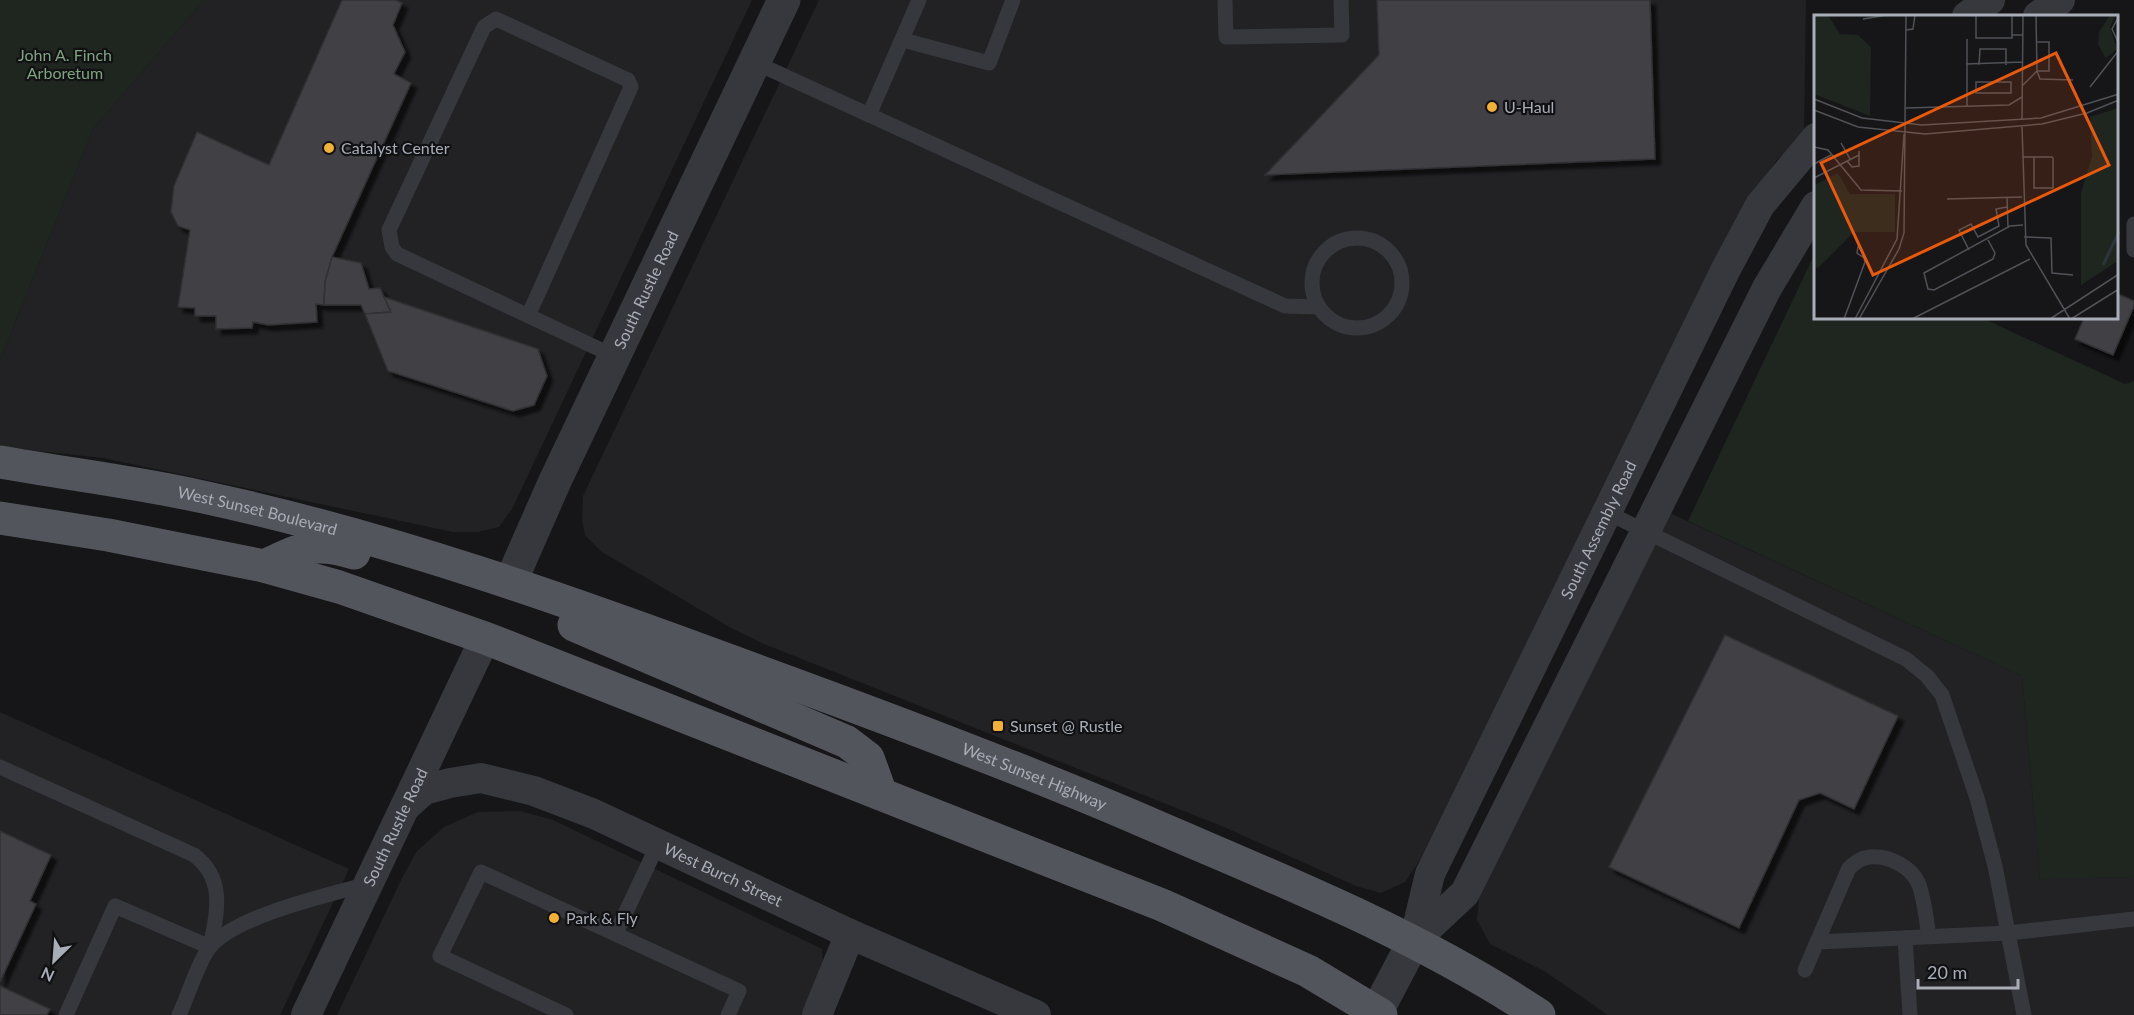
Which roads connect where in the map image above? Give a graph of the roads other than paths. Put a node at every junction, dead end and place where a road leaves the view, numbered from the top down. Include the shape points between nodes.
1 (784, 0) edge
2 (919, 0) edge
3 (1013, 0) edge
4 (1225, 0) edge
5 (1341, 0) edge
6 (1990, 0) edge
7 (2060, 0) edge
8 (1968, 15) edge
9 (2039, 15) edge
10 (903, 40) junction
11 (754, 62) junction
12 (869, 115) junction
13 (1814, 140) edge
14 (1814, 209) edge
15 (2134, 224) edge
16 (2134, 250) edge
17 (1318, 306) junction
18 (528, 316) junction
19 (614, 356) junction
20 (0, 462) edge
21 (1606, 512) junction
22 (0, 518) edge
23 (1644, 532) junction
24 (264, 566) junction
25 (511, 581) junction
26 (484, 638) junction
27 (0, 767) edge
28 (881, 794) junction
29 (406, 806) junction
30 (658, 844) junction
31 (369, 884) junction
32 (2134, 920) edge
33 (616, 933) junction
34 (2008, 933) junction
35 (850, 934) junction
36 (1929, 936) junction
37 (1905, 938) junction
38 (1414, 941) junction
39 (1817, 942) junction
40 (210, 947) junction
41 (1805, 970) dead end
42 (1377, 1014) edge
43 (66, 1015) edge
44 (179, 1015) edge
45 (306, 1015) edge
46 (566, 1015) edge
47 (728, 1015) edge
48 (817, 1015) edge
49 (1036, 1015) edge
50 (1539, 1015) edge
51 (1910, 1015) edge
52 (2024, 1015) edge

1 - 11 street, South Rustle Road
2 - 10 lane
3 - 10 lane via 989,63
4 - 5 lane via 1226,37 1342,35
6 - 8 street
7 - 9 street
10 - 12 lane
11 - 12 lane
11 - 19 street, South Rustle Road
12 - 17 lane via 1285,306
13 - 21 street, South Assembly Road via 1760,205
14 - 23 street, South Assembly Road via 1767,288
15 - 16 lane
17 - 17 lane via 1312,292 1312,277 1326,250 1339,242 1362,238 1383,246 1401,270 1400,299 1392,312 1368,327 1340,325 1327,318
18 - 18 lane via 397,254 389,238 389,230 484,27 496,19 628,80 631,87
18 - 19 lane
19 - 25 street, South Rustle Road
20 - 25 main road, West Sunset Boulevard via 202,496 353,534
21 - 23 lane
21 - 38 street, South Assembly Road via 1430,874
22 - 24 main road
23 - 34 lane via 1906,659 1927,676 1942,695 1977,798
23 - 38 street, South Assembly Road via 1465,893
24 - 25 main road via 305,548 329,545 470,590 498,592
24 - 26 main road via 339,587
25 - 28 main road via 562,620 847,742 868,758
25 - 38 main road, West Sunset Highway via 887,718 1065,788
26 - 28 main road
26 - 29 street, South Rustle Road
27 - 40 lane via 194,855 208,866 216,898
28 - 42 main road via 1251,944 1308,971
29 - 30 street, West Burch Street via 424,790 481,778 562,801
29 - 31 street, South Rustle Road
30 - 33 lane
30 - 35 street, West Burch Street
31 - 40 lane via 303,902 239,926
31 - 45 street, South Rustle Road
32 - 34 lane
33 - 46 lane via 481,872 440,956
33 - 47 lane via 739,991
34 - 36 lane
34 - 52 lane
35 - 48 street
35 - 49 street, West Burch Street
36 - 37 lane
36 - 39 lane via 1920,886 1914,876 1906,868 1877,856 1862,858 1849,868
37 - 39 lane
37 - 51 lane
38 - 42 street, South Assembly Road
38 - 50 main road, West Sunset Highway
39 - 41 lane
40 - 43 lane via 115,906
40 - 44 lane

